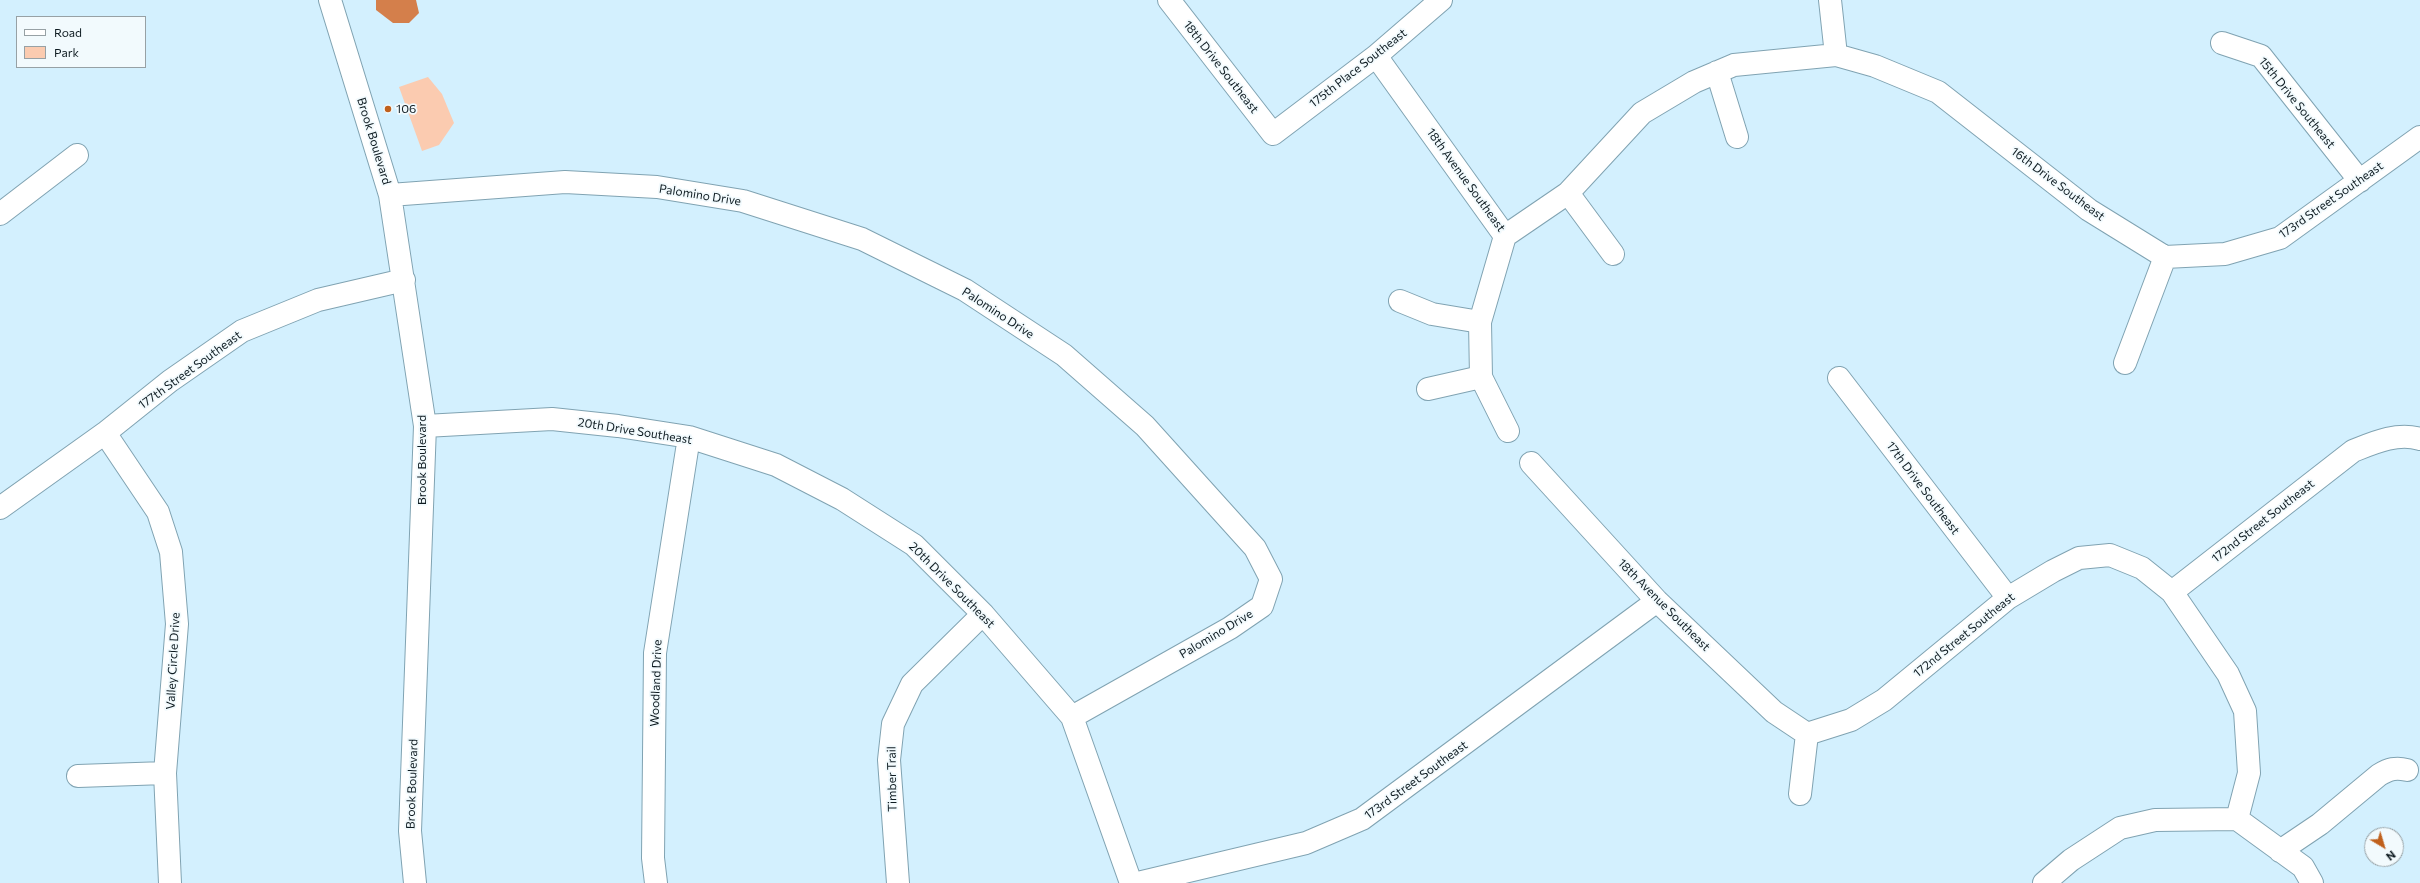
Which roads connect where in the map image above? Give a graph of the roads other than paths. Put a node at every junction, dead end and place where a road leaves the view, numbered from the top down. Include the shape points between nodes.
1 (330, 0) edge
2 (1169, 0) edge
3 (1441, 0) edge
4 (1830, 0) edge
5 (2222, 43) dead end
6 (1836, 55) junction
7 (1376, 56) junction
8 (1717, 72) junction
9 (1273, 134) joint
10 (1737, 136) dead end
11 (2420, 136) edge
12 (77, 155) dead end
13 (2360, 181) junction
14 (1568, 193) junction
15 (390, 195) junction
16 (0, 214) edge
17 (1505, 236) junction
18 (1614, 254) dead end
19 (2165, 257) junction
20 (404, 280) junction
21 (1400, 301) dead end
22 (1480, 322) junction
23 (2125, 364) dead end
24 (1481, 378) junction
25 (1839, 378) dead end
26 (1428, 389) dead end
27 (425, 426) junction
28 (1508, 431) dead end
29 (105, 433) junction
30 (689, 437) junction
31 (2417, 438) edge
32 (1531, 463) dead end
33 (0, 508) edge
34 (2172, 592) junction
35 (2008, 598) junction
36 (1657, 601) junction
37 (983, 614) junction
38 (1072, 717) junction
39 (1807, 734) junction
40 (2407, 770) dead end
41 (165, 773) junction
42 (78, 776) dead end
43 (1800, 794) dead end
44 (2237, 819) junction
45 (2280, 851) junction
46 (170, 883) edge
47 (415, 883) edge
48 (656, 883) edge
49 (898, 883) edge
50 (1131, 883) edge
51 (1138, 883) edge
52 (2044, 883) edge
53 (2312, 883) edge

1 - 15 street, Brook Boulevard
2 - 9 street, 18th Drive Southeast
3 - 7 street, 175th Place Southeast
4 - 6 street
5 - 13 street, 15th Drive Southeast via 2261,56
6 - 8 street via 1734,65
6 - 19 street, 16th Drive Southeast via 1875,66 1938,92 2089,210
7 - 9 street, 175th Place Southeast
7 - 17 street, 18th Avenue Southeast
8 - 10 street
8 - 14 street via 1694,82 1642,113
11 - 13 street, 173rd Street Southeast
12 - 16 street
13 - 19 street, 173rd Street Southeast via 2280,238 2225,254
14 - 17 street
14 - 18 street
15 - 20 street, Brook Boulevard
15 - 38 street, Palomino Drive via 566,182 658,187 743,201 862,239 965,290 1064,355 1145,426 1255,548 1271,579 1262,606 1230,628
17 - 22 street, 18th Avenue Southeast
19 - 23 street
20 - 27 street, Brook Boulevard
20 - 29 street, 177th Street Southeast via 318,300 242,331 170,381
21 - 22 street via 1432,314
22 - 24 street, 18th Avenue Southeast
24 - 26 street
24 - 28 street, 18th Avenue Southeast
25 - 35 street, 17th Drive Southeast
27 - 30 street, 20th Drive Southeast via 552,419
27 - 47 street, Brook Boulevard via 410,830
29 - 33 street, 177th Street Southeast
29 - 41 street, Valley Circle Drive via 158,512 171,552 177,624
30 - 37 street, 20th Drive Southeast via 776,465 842,499 914,545
30 - 48 street, Woodland Drive via 655,653 653,858
31 - 34 street, 172nd Street Southeast via 2384,439 2353,451
32 - 36 street, 18th Avenue Southeast
34 - 35 street, 172nd Street Southeast via 2142,568 2110,555 2080,558
34 - 44 street via 2228,674 2245,711 2249,773
35 - 39 street, 172nd Street Southeast via 1884,700 1851,720
36 - 39 street, 18th Avenue Southeast via 1774,712
36 - 51 street, 173rd Street Southeast via 1362,819 1306,843
37 - 38 street, 20th Drive Southeast
37 - 49 street, Timber Trail via 912,684 893,724 889,760
38 - 50 street, 20th Drive Southeast
39 - 43 street
40 - 45 street via 2389,769 2379,775 2320,824
41 - 42 street
41 - 46 street, Valley Circle Drive
44 - 45 street
44 - 52 street via 2155,820 2120,828 2071,860
45 - 53 street via 2303,867

